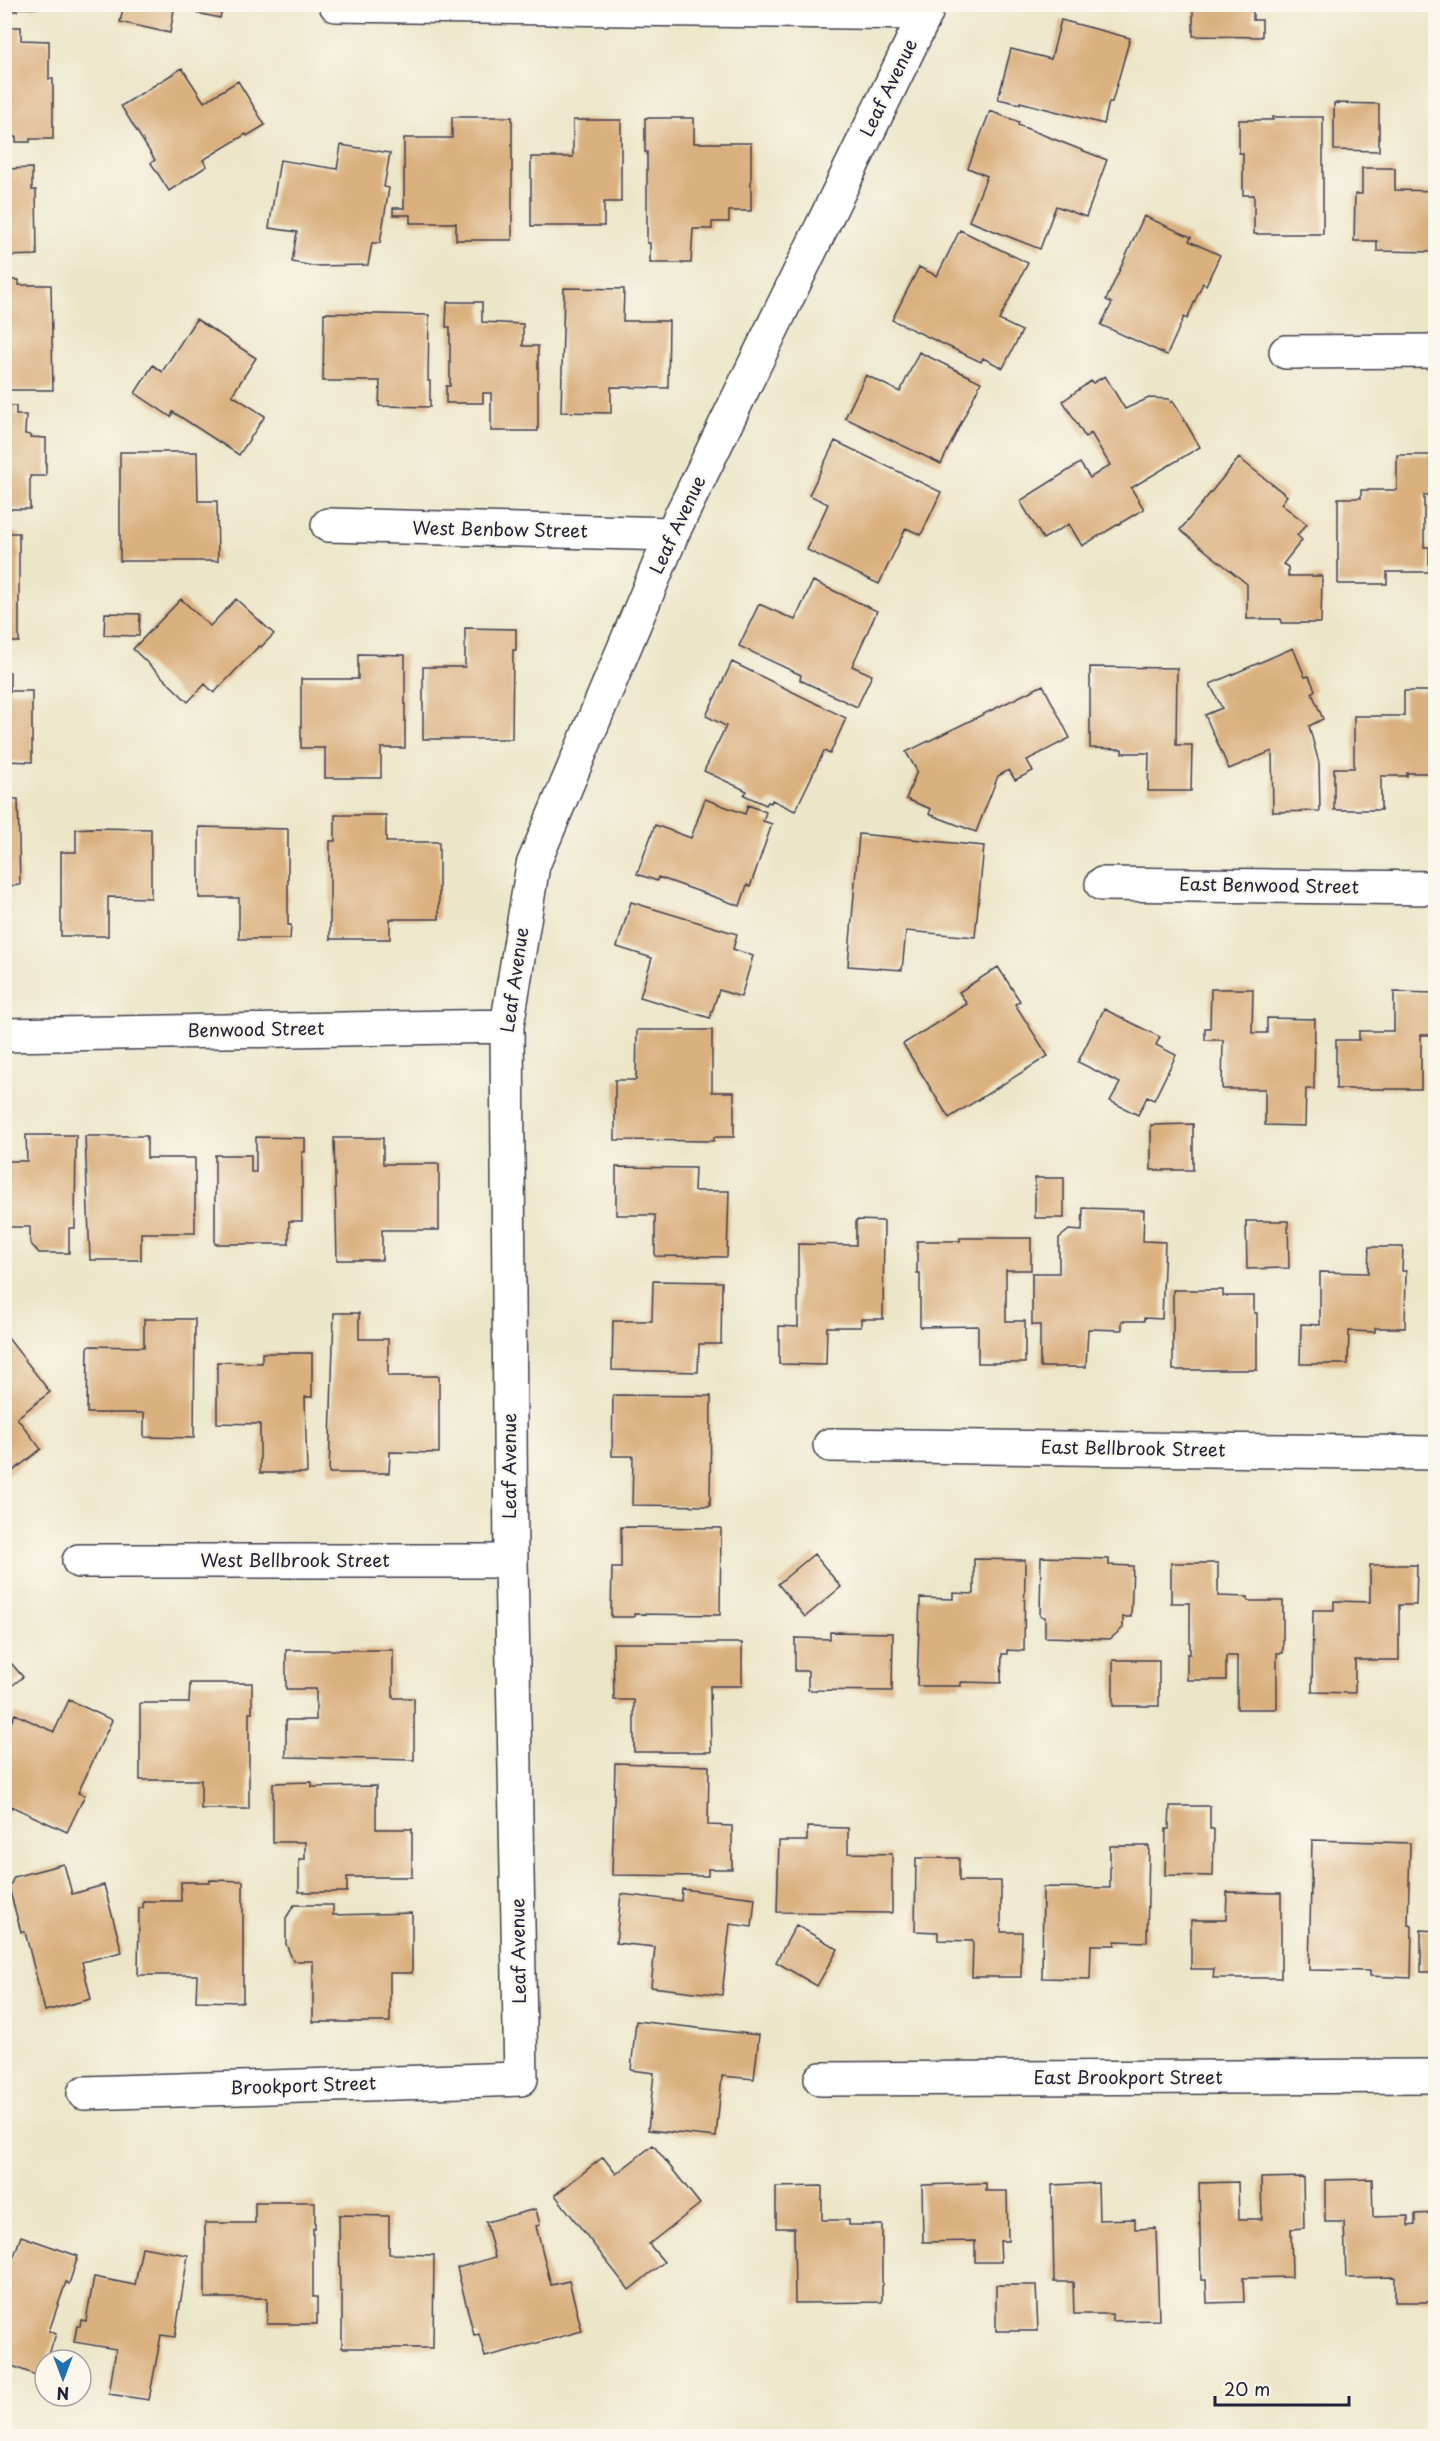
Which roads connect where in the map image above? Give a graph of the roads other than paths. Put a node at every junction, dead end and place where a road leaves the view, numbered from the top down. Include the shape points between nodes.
1 (336, 5) edge
2 (926, 9) edge
3 (1436, 351) edge
4 (1286, 352) dead end
5 (328, 525) dead end
6 (672, 534) junction
7 (1102, 884) dead end
8 (1436, 888) edge
9 (507, 1026) junction
10 (4, 1035) edge
11 (830, 1445) dead end
12 (1436, 1453) edge
13 (79, 1561) dead end
14 (511, 1561) junction
15 (1436, 2076) edge
16 (521, 2079) joint
17 (820, 2079) dead end
18 (84, 2093) dead end

1 - 2 street
2 - 6 street, Leaf Avenue
3 - 4 street
5 - 6 street, West Benbow Street
6 - 9 street, Leaf Avenue via 533,865
7 - 8 street, East Benwood Street
9 - 10 street, Benwood Street
9 - 14 street, Leaf Avenue
11 - 12 street, East Bellbrook Street
13 - 14 street, West Bellbrook Street
14 - 16 street, Leaf Avenue
15 - 17 street, East Brookport Street
16 - 18 street, Brookport Street

